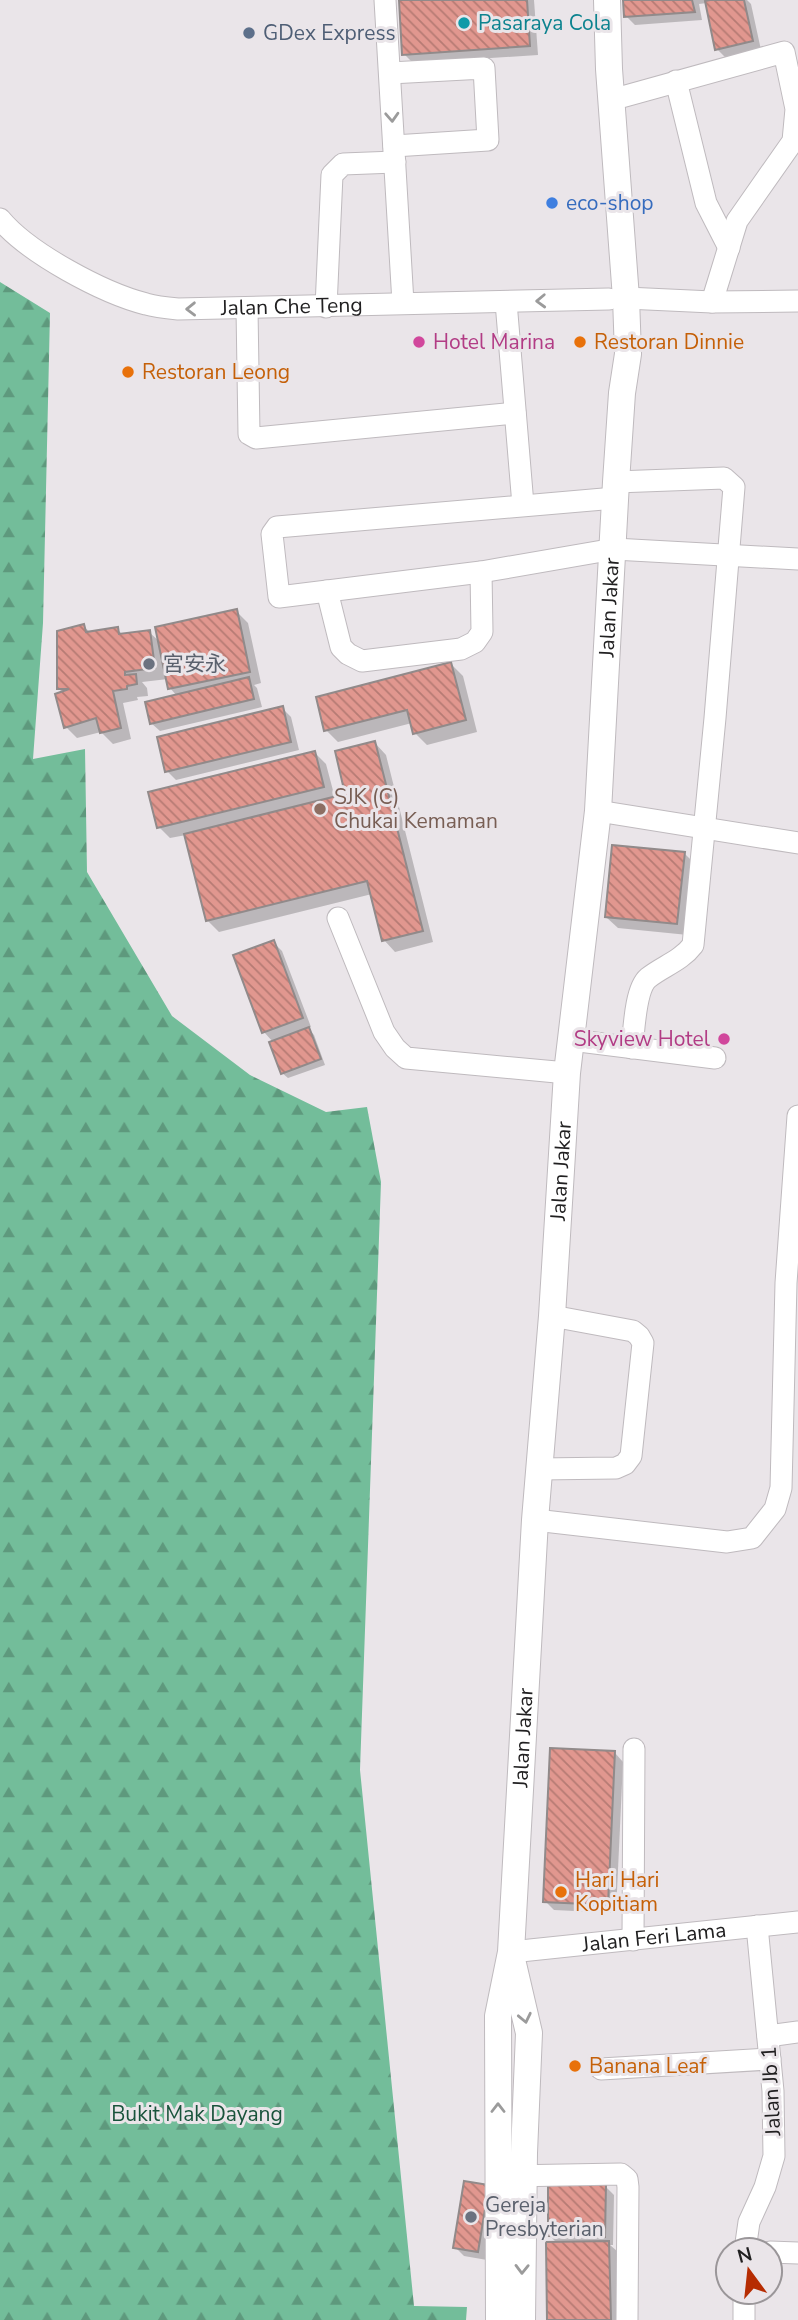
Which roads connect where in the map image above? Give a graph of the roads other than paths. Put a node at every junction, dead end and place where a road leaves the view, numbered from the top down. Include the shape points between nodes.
1 (385, 0) edge
2 (589, 0) edge
3 (607, 0) edge
4 (791, 50) edge
5 (390, 74) junction
6 (676, 81) junction
7 (611, 100) junction
8 (394, 154) junction
9 (0, 219) edge
10 (729, 248) junction
11 (618, 299) junction
12 (506, 302) junction
13 (712, 302) junction
14 (798, 302) edge
15 (403, 303) junction
16 (326, 307) junction
17 (247, 309) junction
18 (516, 413) junction
19 (616, 490) junction
20 (523, 505) junction
21 (614, 550) junction
22 (727, 555) junction
23 (798, 559) edge
24 (481, 572) junction
25 (327, 591) junction
26 (598, 811) junction
27 (705, 828) junction
28 (798, 843) edge
29 (338, 918) dead end
30 (571, 1040) junction
31 (632, 1048) junction
32 (715, 1058) dead end
33 (568, 1073) junction
34 (798, 1116) edge
35 (792, 1283) edge
36 (552, 1316) junction
37 (539, 1469) junction
38 (535, 1520) junction
39 (634, 1749) dead end
40 (798, 1922) edge
41 (757, 1926) junction
42 (633, 1940) junction
43 (511, 1952) junction
44 (798, 2032) edge
45 (768, 2036) junction
46 (770, 2059) junction
47 (601, 2070) dead end
48 (511, 2176) junction
49 (746, 2236) edge
50 (499, 2320) edge
51 (522, 2320) edge
52 (627, 2320) edge

1 - 5 street
2 - 11 main road, Jalan Jakar
3 - 7 main road, Jalan Jakar
4 - 6 street
4 - 10 street via 796,109 793,141 737,221
5 -> 8 street
5 - 8 street via 484,68 488,140
6 - 7 street
6 - 10 street via 706,203
7 - 11 main road, Jalan Jakar
8 - 15 street
8 - 16 street via 343,164 332,175
17 -> 9 street, Jalan Che Teng via 178,309 113,293 37,253
10 - 13 street
11 -> 12 street, Jalan Che Teng
11 - 13 street, Jalan Che Teng
11 - 19 main road, Jalan Jakar via 628,354
12 - 15 street, Jalan Che Teng
12 - 18 street
13 - 14 street, Jalan Che Teng
15 - 16 street, Jalan Che Teng
16 - 17 street, Jalan Che Teng
17 - 18 street via 249,434 256,438
18 - 20 street
19 - 20 street
19 - 21 main road, Jalan Jakar
19 - 22 street via 724,478 734,487
20 - 25 street via 278,527 272,534 279,597
21 - 22 street
21 - 24 street
21 - 26 main road, Jalan Jakar
22 - 23 street
22 - 27 street
24 - 25 street
24 - 25 street via 482,632 461,649 362,661 341,647
26 - 27 street
26 - 30 main road, Jalan Jakar
27 - 28 street
27 - 31 street via 693,945 646,980 640,991
29 - 33 street via 384,1032 406,1058
30 - 31 street
30 - 33 main road, Jalan Jakar
31 - 32 street
33 - 36 main road, Jalan Jakar
34 - 35 street
35 - 38 street via 780,1488 775,1510 752,1538 727,1542
36 - 37 main road, Jalan Jakar
36 - 37 street via 633,1331 643,1343 631,1457 616,1468
37 - 38 main road, Jalan Jakar
38 - 43 main road, Jalan Jakar
39 - 42 street
40 - 41 street, Jalan Feri Lama
41 - 42 street, Jalan Feri Lama
41 - 45 street, Jalan Jb 1
42 - 43 street, Jalan Feri Lama
43 - 48 main road, Jalan Jakar via 528,2033
44 - 45 street
45 - 46 street, Jalan Jb 1
46 - 47 street
46 - 49 street, Jalan Jb 1 via 774,2156
48 - 50 main road, Jalan Jakar
48 -> 51 main road, Jalan Jakar
48 - 52 street via 621,2174 627,2179

